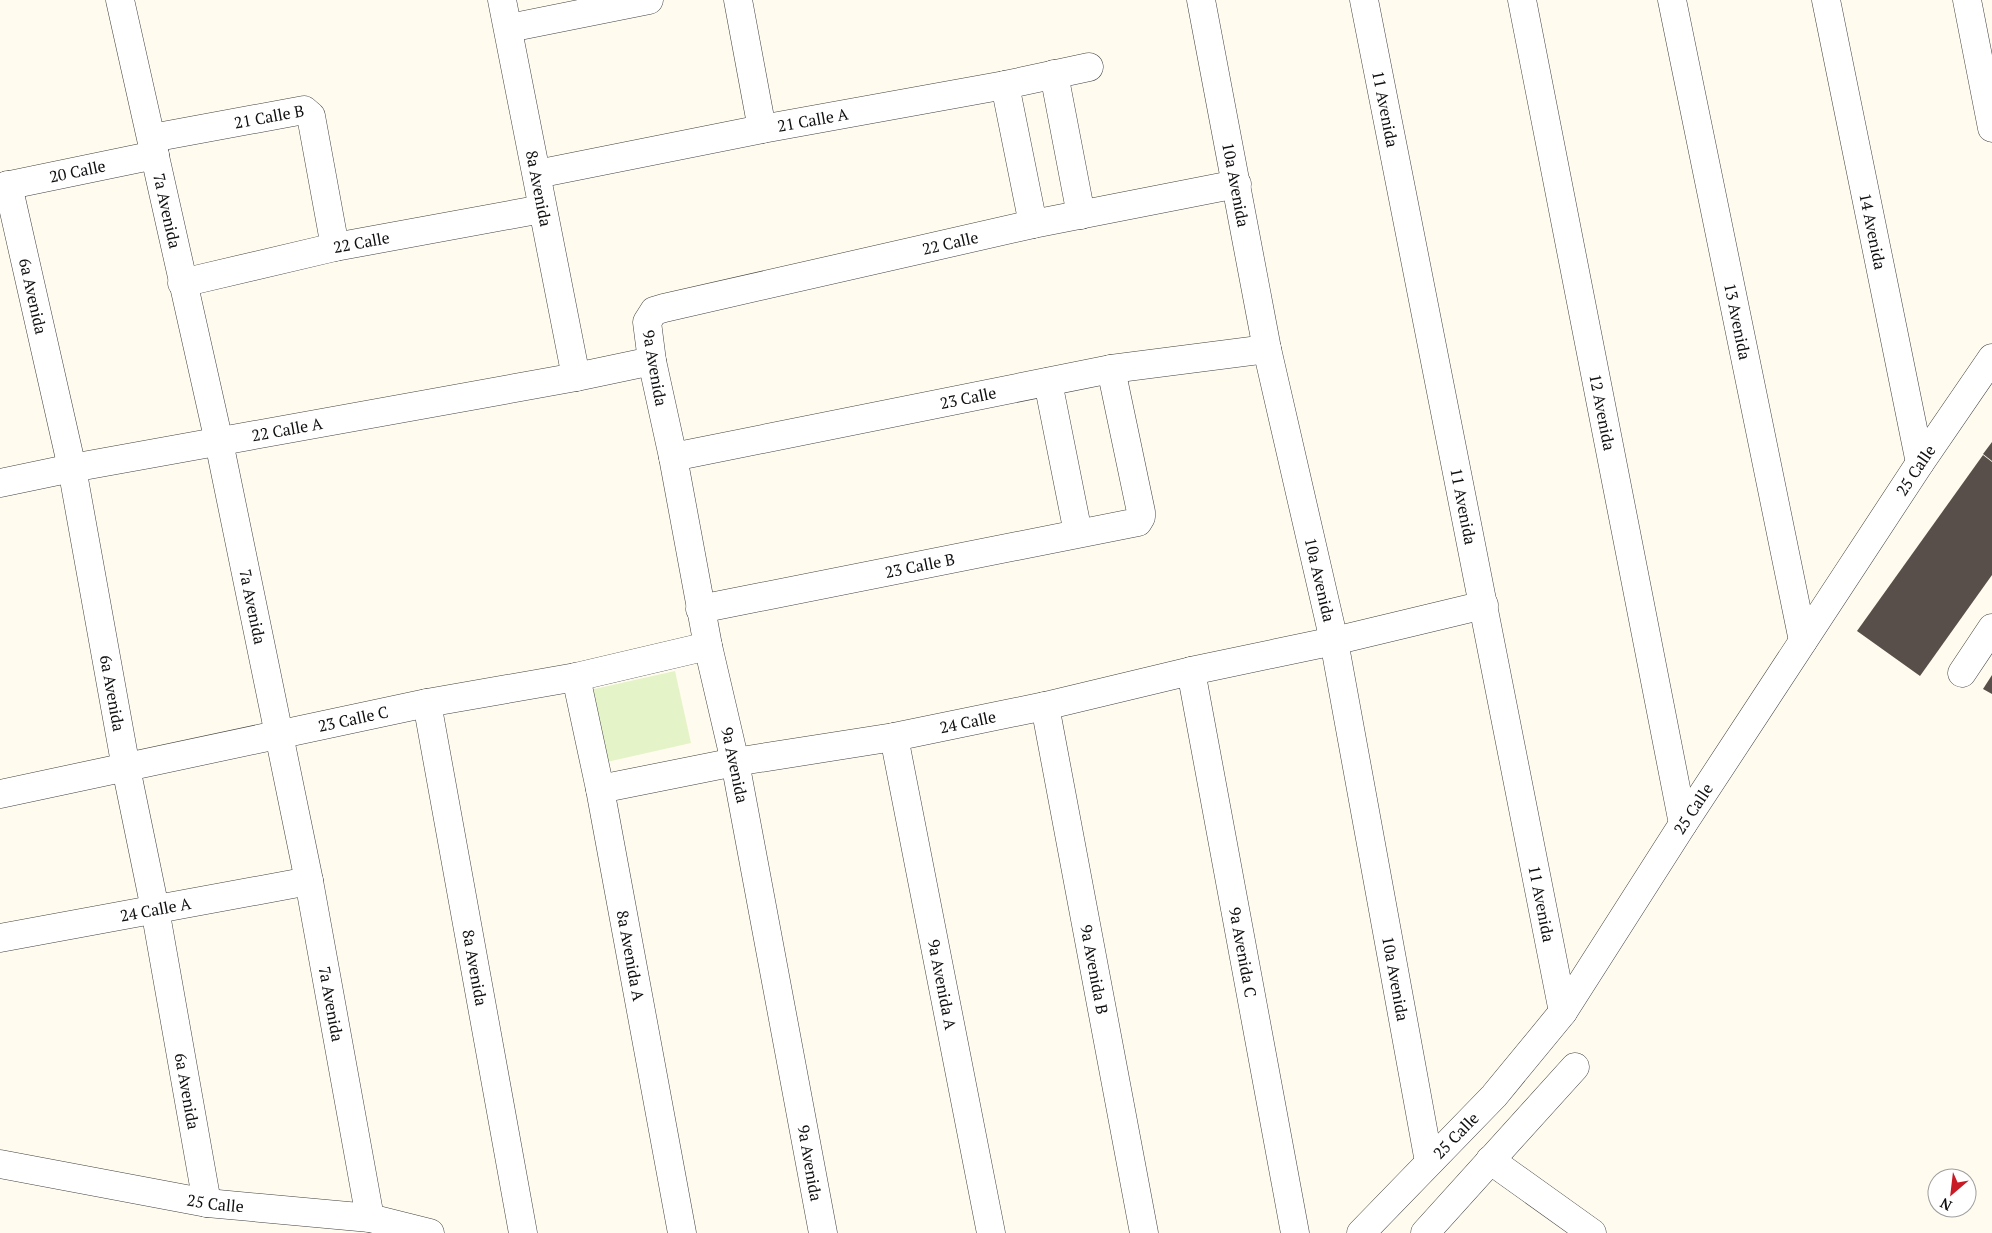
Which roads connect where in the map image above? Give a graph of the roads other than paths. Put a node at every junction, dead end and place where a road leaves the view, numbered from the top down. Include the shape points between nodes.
1 (120, 0) edge
2 (502, 0) edge
3 (649, 0) edge
4 (738, 0) edge
5 (1201, 0) edge
6 (1364, 0) edge
7 (1522, 0) edge
8 (1672, 0) edge
9 (1826, 0) edge
10 (1967, 0) edge
11 (508, 28) junction
12 (1089, 67) dead end
13 (1054, 74) junction
14 (1005, 85) junction
15 (1992, 128) edge
16 (762, 129) junction
17 (153, 146) junction
18 (537, 174) junction
19 (1237, 184) junction
20 (4, 186) edge
21 (542, 209) junction
22 (1081, 215) junction
23 (1033, 224) junction
24 (335, 247) junction
25 (182, 283) junction
26 (664, 308) joint
27 (1267, 349) junction
28 (1992, 358) edge
29 (652, 361) junction
30 (1111, 369) junction
31 (576, 377) junction
32 (1048, 382) junction
33 (219, 442) junction
34 (672, 457) junction
35 (1920, 463) junction
36 (72, 468) junction
37 (0, 483) edge
38 (1078, 534) junction
39 (1484, 606) junction
40 (700, 609) junction
41 (1992, 628) edge
42 (1802, 641) junction
43 (1334, 642) junction
44 (708, 646) junction
45 (1191, 671) junction
46 (1962, 673) dead end
47 (576, 677) junction
48 (427, 703) junction
49 (1045, 706) junction
50 (278, 736) junction
51 (894, 737) junction
52 (735, 762) junction
53 (126, 768) junction
54 (600, 789) junction
55 (0, 794) edge
56 (1683, 824) junction
57 (309, 881) junction
58 (154, 909) junction
59 (0, 938) edge
60 (1564, 1012) junction
61 (1575, 1066) dead end
62 (1490, 1160) junction
63 (1429, 1162) junction
64 (0, 1164) edge
65 (207, 1203) junction
66 (370, 1218) junction
67 (430, 1233) edge
68 (523, 1233) edge
69 (682, 1233) edge
70 (823, 1233) edge
71 (991, 1233) edge
72 (1144, 1233) edge
73 (1294, 1233) edge
74 (1361, 1233) edge
75 (1425, 1233) edge
76 (1592, 1233) edge

1 - 17 street, 7a Avenida
2 - 11 street, 8a Avenida
3 - 11 street
4 - 16 street
5 - 19 street, 10a Avenida
6 - 39 street, 11 Avenida
7 - 56 street, 12 Avenida
8 - 42 street, 13 Avenida
9 - 35 street, 14 Avenida
10 - 15 street
11 - 18 street, 8a Avenida
12 - 13 street, 21 Calle A
13 - 14 street, 21 Calle A
13 - 22 street
14 - 16 street, 21 Calle A
14 - 23 street
16 - 18 street, 21 Calle A
17 - 20 street, 20 Calle
17 - 24 street, 21 Calle B via 304,110 311,116
17 - 25 street, 7a Avenida
18 - 21 street, 8a Avenida
19 - 22 street, 22 Calle
19 - 27 street, 10a Avenida
20 - 36 street, 6a Avenida
21 - 24 street, 22 Calle
21 - 31 street, 8a Avenida
22 - 23 street, 22 Calle
23 - 26 street, 22 Calle
24 - 25 street, 22 Calle
25 - 33 street, 7a Avenida
26 - 29 street, 9a Avenida via 654,311 647,322
27 - 30 street, 23 Calle
27 - 43 street, 10a Avenida
28 - 35 street, 25 Calle
29 - 31 street, 22 Calle A
29 - 34 street, 9a Avenida
30 - 32 street, 23 Calle
30 - 38 street, 23 Calle B via 1141,518 1138,522
31 - 33 street, 22 Calle A
32 - 34 street, 23 Calle
32 - 38 street
33 - 36 street, 22 Calle A
33 - 50 street, 7a Avenida
34 - 40 street, 9a Avenida
35 - 42 street, 25 Calle
36 - 37 street, 22 Calle A
36 - 53 street, 6a Avenida
38 - 40 street, 23 Calle B
39 - 43 street, 24 Calle
39 - 60 street, 11 Avenida
40 - 44 street, 9a Avenida
41 - 46 street
42 - 56 street, 25 Calle
43 - 45 street, 24 Calle
43 - 63 street, 10a Avenida
44 - 47 street, 23 Calle C
44 - 52 street, 9a Avenida
45 - 49 street, 24 Calle
45 - 73 street, 9a Avenida C
47 - 48 street, 23 Calle C
47 - 54 street, 8a Avenida A
48 - 50 street, 23 Calle C
48 - 68 street, 8a Avenida
49 - 51 street, 24 Calle
49 - 72 street, 9a Avenida B
50 - 53 street, 23 Calle C
50 - 57 street, 7a Avenida
51 - 52 street, 24 Calle
51 - 71 street, 9a Avenida A
52 - 54 street, 24 Calle
52 - 70 street, 9a Avenida
53 - 55 street, 23 Calle C
53 - 58 street, 6a Avenida
54 - 69 street, 8a Avenida A
56 - 60 street, 25 Calle
57 - 58 street, 24 Calle A
57 - 66 street, 7a Avenida
58 - 59 street, 24 Calle A
58 - 65 street, 6a Avenida
60 - 63 street, 25 Calle via 1494,1096
61 - 62 street
62 - 75 street
62 - 76 street
63 - 74 street, 25 Calle
64 - 65 street, 25 Calle
65 - 66 street, 25 Calle
66 - 67 street, 25 Calle

